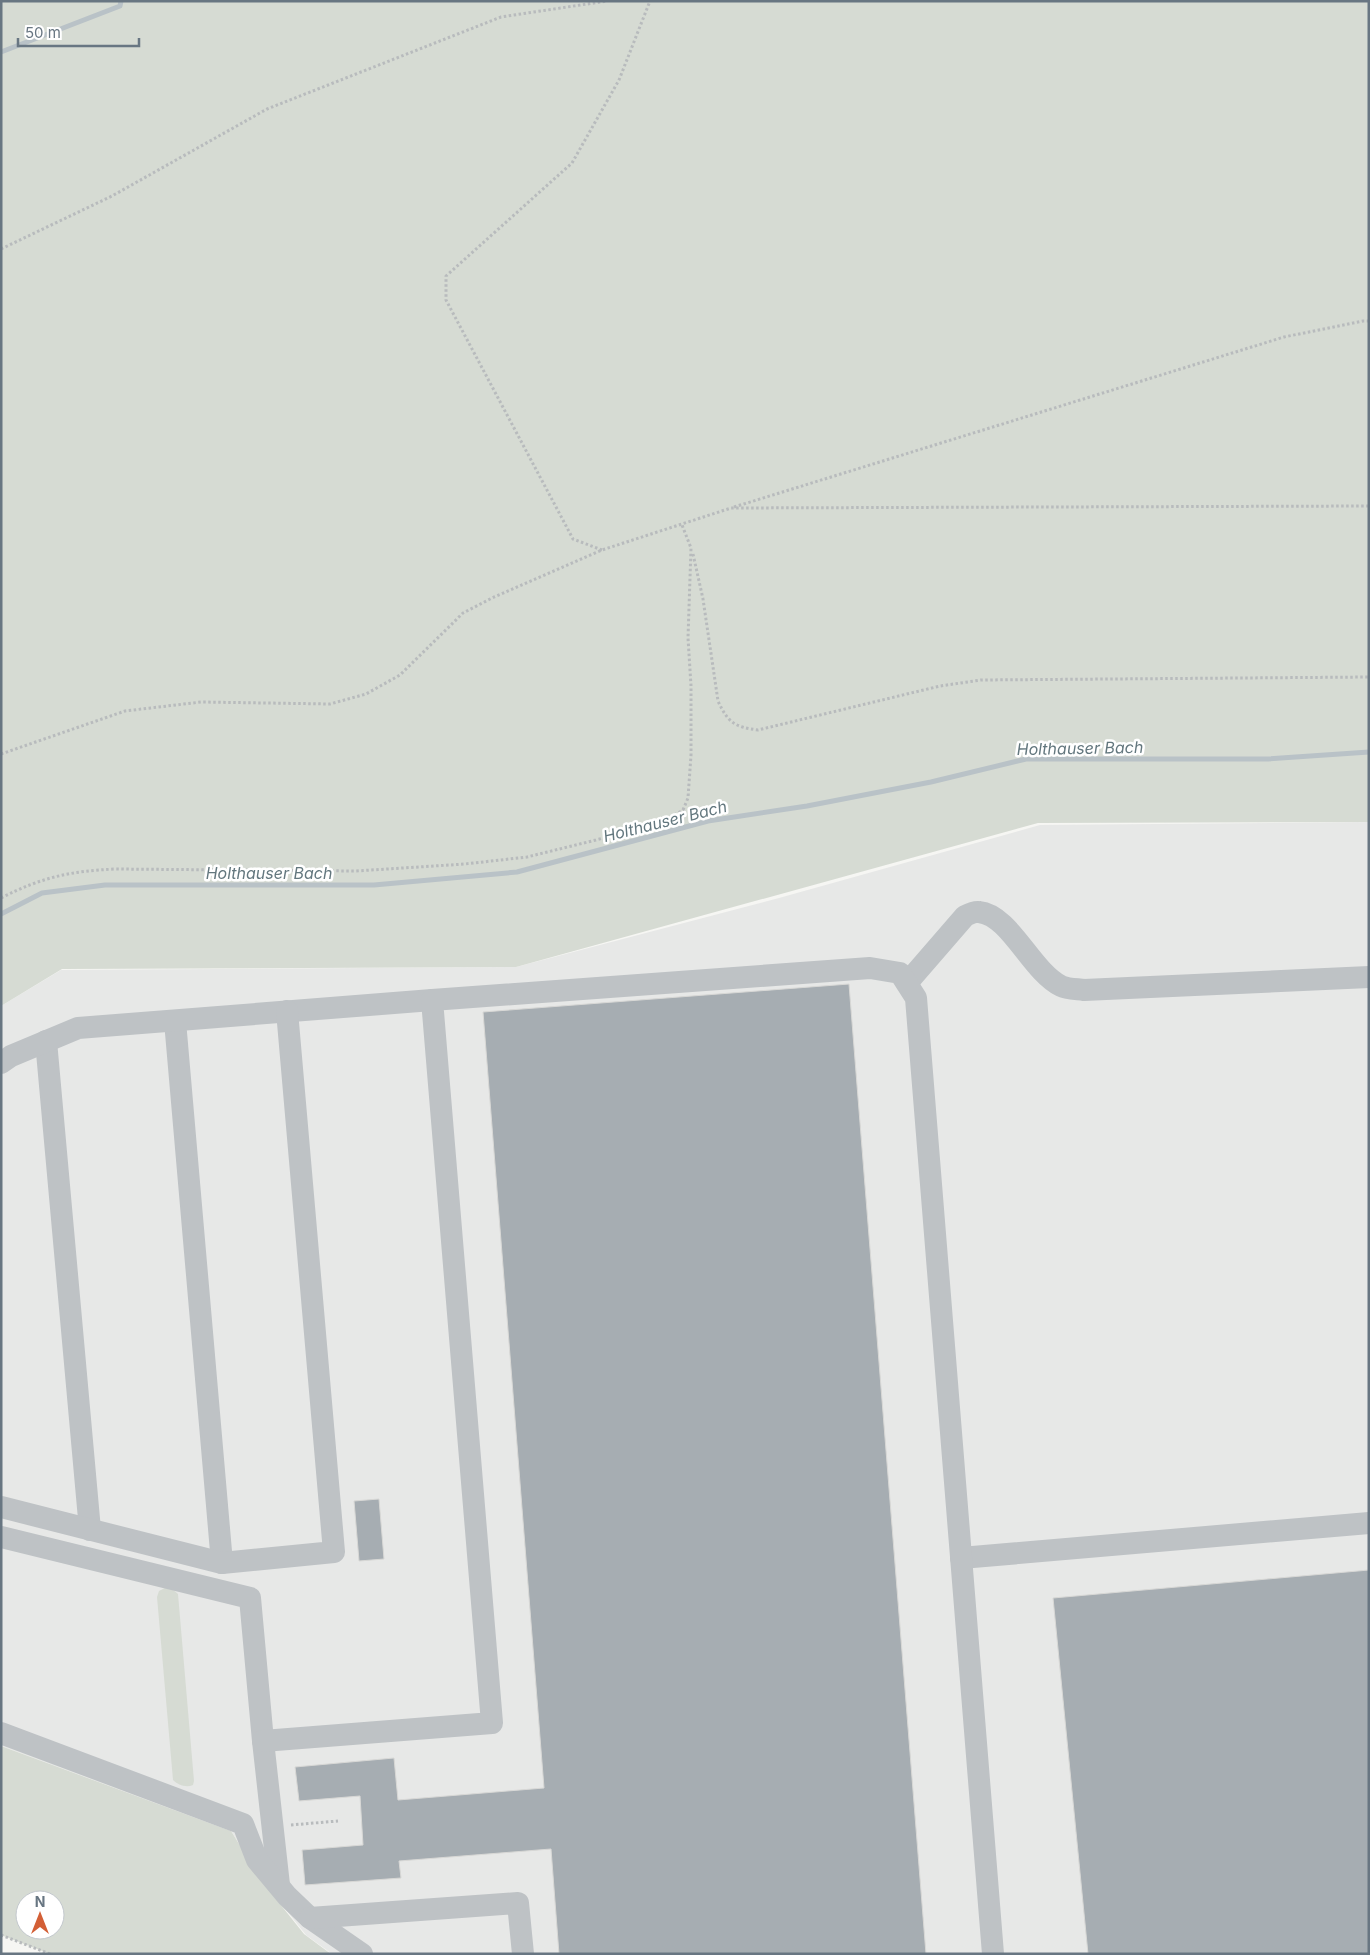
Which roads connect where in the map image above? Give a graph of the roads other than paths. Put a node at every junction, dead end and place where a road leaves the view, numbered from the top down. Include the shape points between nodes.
1 (1369, 978) edge
2 (907, 984) junction
3 (432, 1000) junction
4 (287, 1011) junction
5 (175, 1021) junction
6 (46, 1042) junction
7 (1, 1063) edge
8 (1, 1508) edge
9 (1369, 1523) edge
10 (90, 1530) junction
11 (1, 1537) edge
12 (961, 1558) junction
13 (222, 1563) junction
14 (1, 1733) edge
15 (263, 1741) junction
16 (279, 1885) junction
17 (310, 1918) junction
18 (362, 1954) edge
19 (522, 1954) edge
20 (993, 1954) edge

1 - 2 lane via 1084,990 1062,987 1045,975 1000,921 977,911 965,916
2 - 3 lane via 900,973 870,968
2 - 12 lane via 916,998
3 - 4 lane
3 - 15 lane via 492,1723
4 - 5 lane
4 - 13 lane via 334,1552
5 - 6 lane via 78,1028
5 - 13 lane
6 - 7 lane
6 - 10 lane
8 - 10 lane
9 - 12 lane
10 - 13 lane
11 - 15 lane via 250,1598
12 - 20 lane
14 - 16 lane via 243,1824 257,1860
15 - 16 lane
16 - 17 lane
17 - 18 lane
17 - 19 lane via 518,1902

